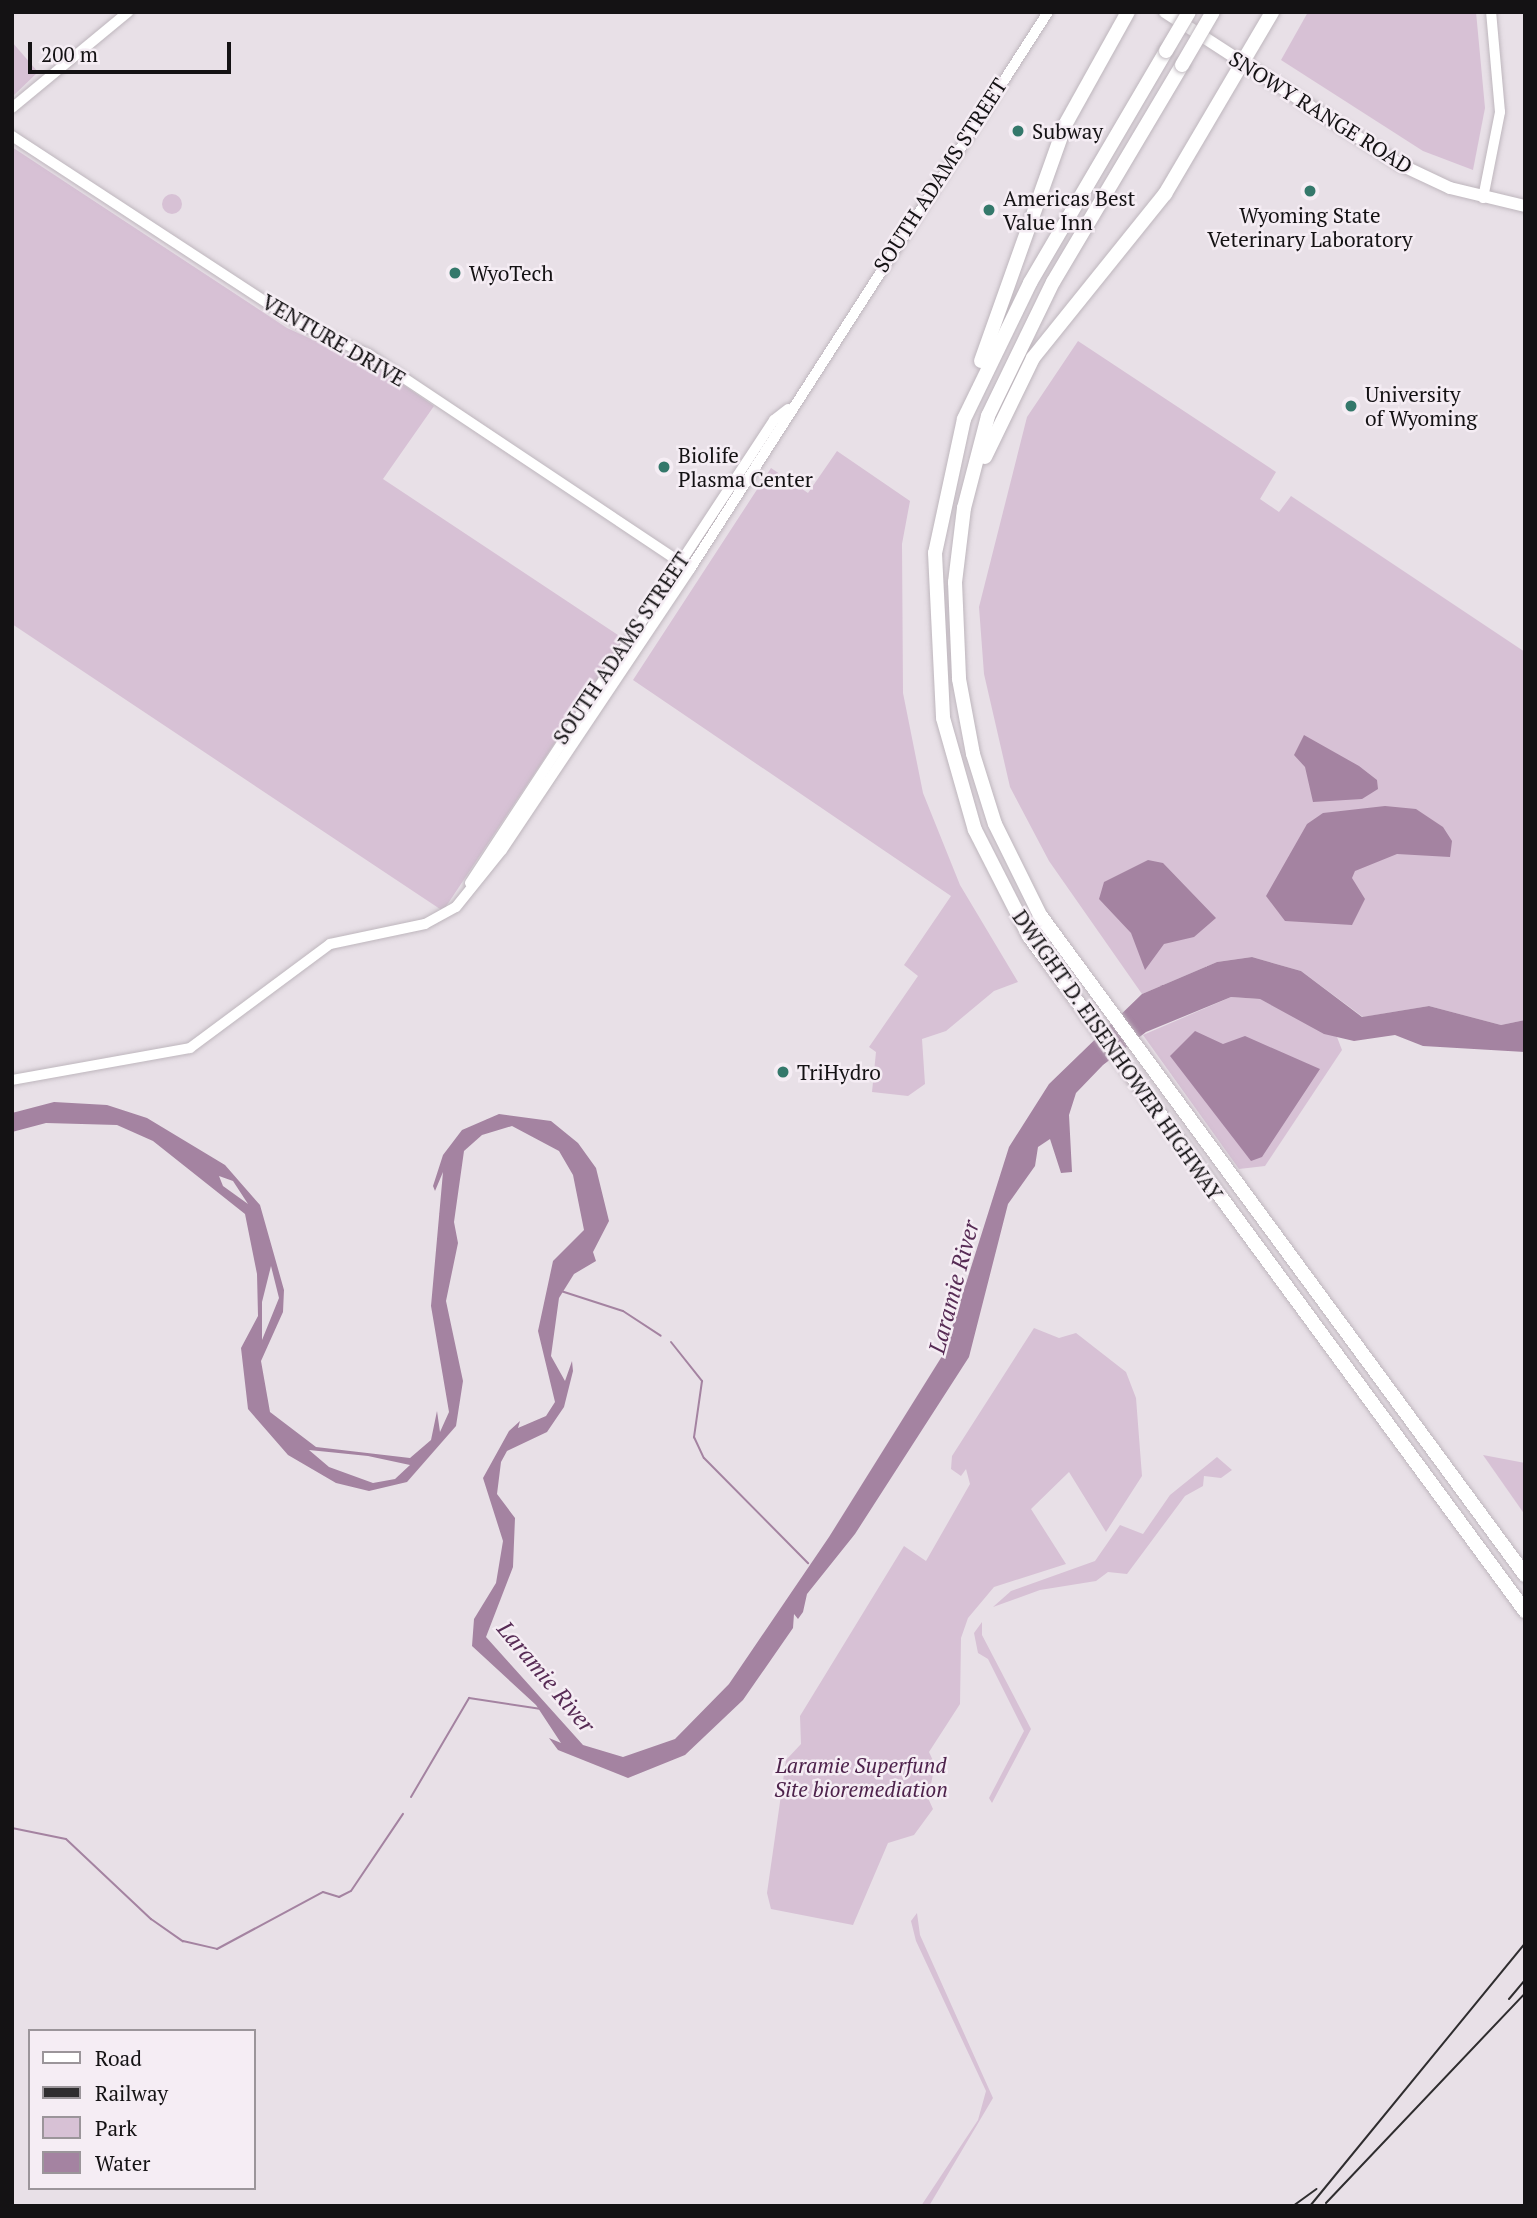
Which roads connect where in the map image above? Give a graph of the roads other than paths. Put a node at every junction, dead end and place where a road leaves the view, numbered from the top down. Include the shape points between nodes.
1 (128, 12) edge
2 (1048, 12) edge
3 (1128, 12) edge
4 (1165, 12) edge
5 (1189, 12) edge
6 (1213, 12) edge
7 (1272, 12) edge
8 (1491, 12) edge
9 (1244, 65) junction
10 (12, 108) edge
11 (12, 136) edge
12 (1483, 198) junction
13 (1525, 206) edge
14 (788, 410) junction
15 (964, 419) junction
16 (679, 562) junction
17 (690, 569) junction
18 (959, 679) junction
19 (466, 895) junction
20 (12, 1080) edge
21 (1525, 1575) edge
22 (1525, 1611) edge

1 - 10 street
2 - 14 street, SOUTH ADAMS STREET
3 - 15 highway via 1065,125
4 - 9 main road, SNOWY RANGE ROAD
5 - 15 highway, DWIGHT D. EISENHOWER HIGHWAY, bridge via 1030,283
6 - 18 highway, DWIGHT D. EISENHOWER HIGHWAY, bridge via 1053,282 988,416 959,534
7 - 9 highway
8 - 12 street via 1500,112
9 - 12 main road, SNOWY RANGE ROAD via 1399,164
9 - 18 highway via 1165,194 1049,334 1008,401 969,514
11 - 16 street, VENTURE DRIVE via 299,324 368,354
12 - 13 main road, SNOWY RANGE ROAD
14 - 16 street, SOUTH ADAMS STREET via 774,420
14 - 17 street, SOUTH ADAMS STREET via 783,428
15 - 22 highway, DWIGHT D. EISENHOWER HIGHWAY via 935,553 943,718 956,776 998,882 1131,1079
16 - 17 street, VENTURE DRIVE
16 - 19 street, SOUTH ADAMS STREET via 496,836
17 - 19 street, SOUTH ADAMS STREET
18 - 21 highway, DWIGHT D. EISENHOWER HIGHWAY via 982,791 1013,867 1107,1011
19 - 20 street, SOUTH ADAMS STREET via 437,920 330,944 190,1048

